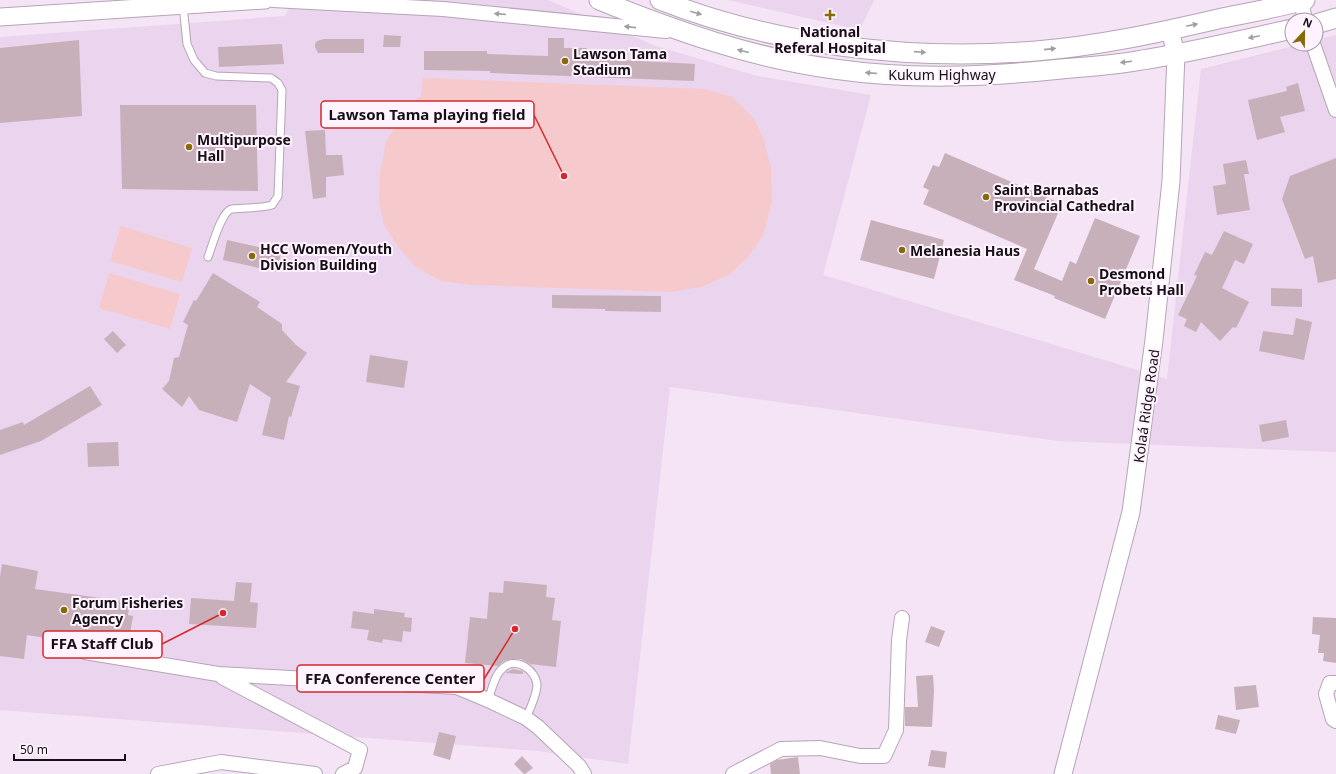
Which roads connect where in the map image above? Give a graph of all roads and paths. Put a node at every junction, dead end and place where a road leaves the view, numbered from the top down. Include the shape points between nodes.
1 (265, 0) edge
2 (273, 0) edge
3 (599, 0) edge
4 (660, 0) edge
5 (1303, 1) edge
6 (183, 5) junction
7 (1304, 12) edge
8 (0, 17) edge
9 (1336, 18) edge
10 (1324, 22) edge
11 (1170, 30) junction
12 (1284, 31) edge
13 (682, 32) junction
14 (1316, 52) edge
15 (1176, 54) junction
16 (1336, 110) edge
17 (208, 257) dead end
18 (902, 618) dead end
19 (84, 652) dead end
20 (218, 674) junction
21 (1336, 683) edge
22 (488, 700) junction
23 (526, 718) junction
24 (1336, 720) edge
25 (158, 774) edge
26 (315, 774) edge
27 (343, 774) edge
28 (584, 774) edge
29 (733, 774) edge
30 (1063, 774) edge

1 - 6 street
13 -> 2 street via 443,9
3 - 13 main road, Kukum Highway
4 -> 11 main road, Kukum Highway via 733,24 811,42 925,53 983,54 1036,51 1101,43
5 - 7 street
11 -> 5 main road, Kukum Highway
6 - 8 street
6 - 17 lane via 187,44 194,60 205,74 271,78 278,82 282,90 278,196 272,205 230,209 223,215
9 - 10 main road
11 - 15 street, Kolaá Ridge Road
12 -> 15 main road, Kukum Highway
15 -> 13 main road, Kukum Highway via 1022,74 918,76 874,74 792,62 732,48
14 - 16 street
15 - 30 street, Kolaá Ridge Road via 1171,181 1132,512
18 - 29 street via 896,730 884,756 860,756 820,748 781,749
19 - 20 street
20 - 22 street via 457,687
20 - 27 street via 360,750 355,768
21 - 24 street via 1330,683 1326,694 1333,719
22 - 23 street
22 - 23 lane via 496,678 503,668 512,663 520,664 534,676 537,686
23 - 28 street via 579,766
25 - 26 street via 221,762

